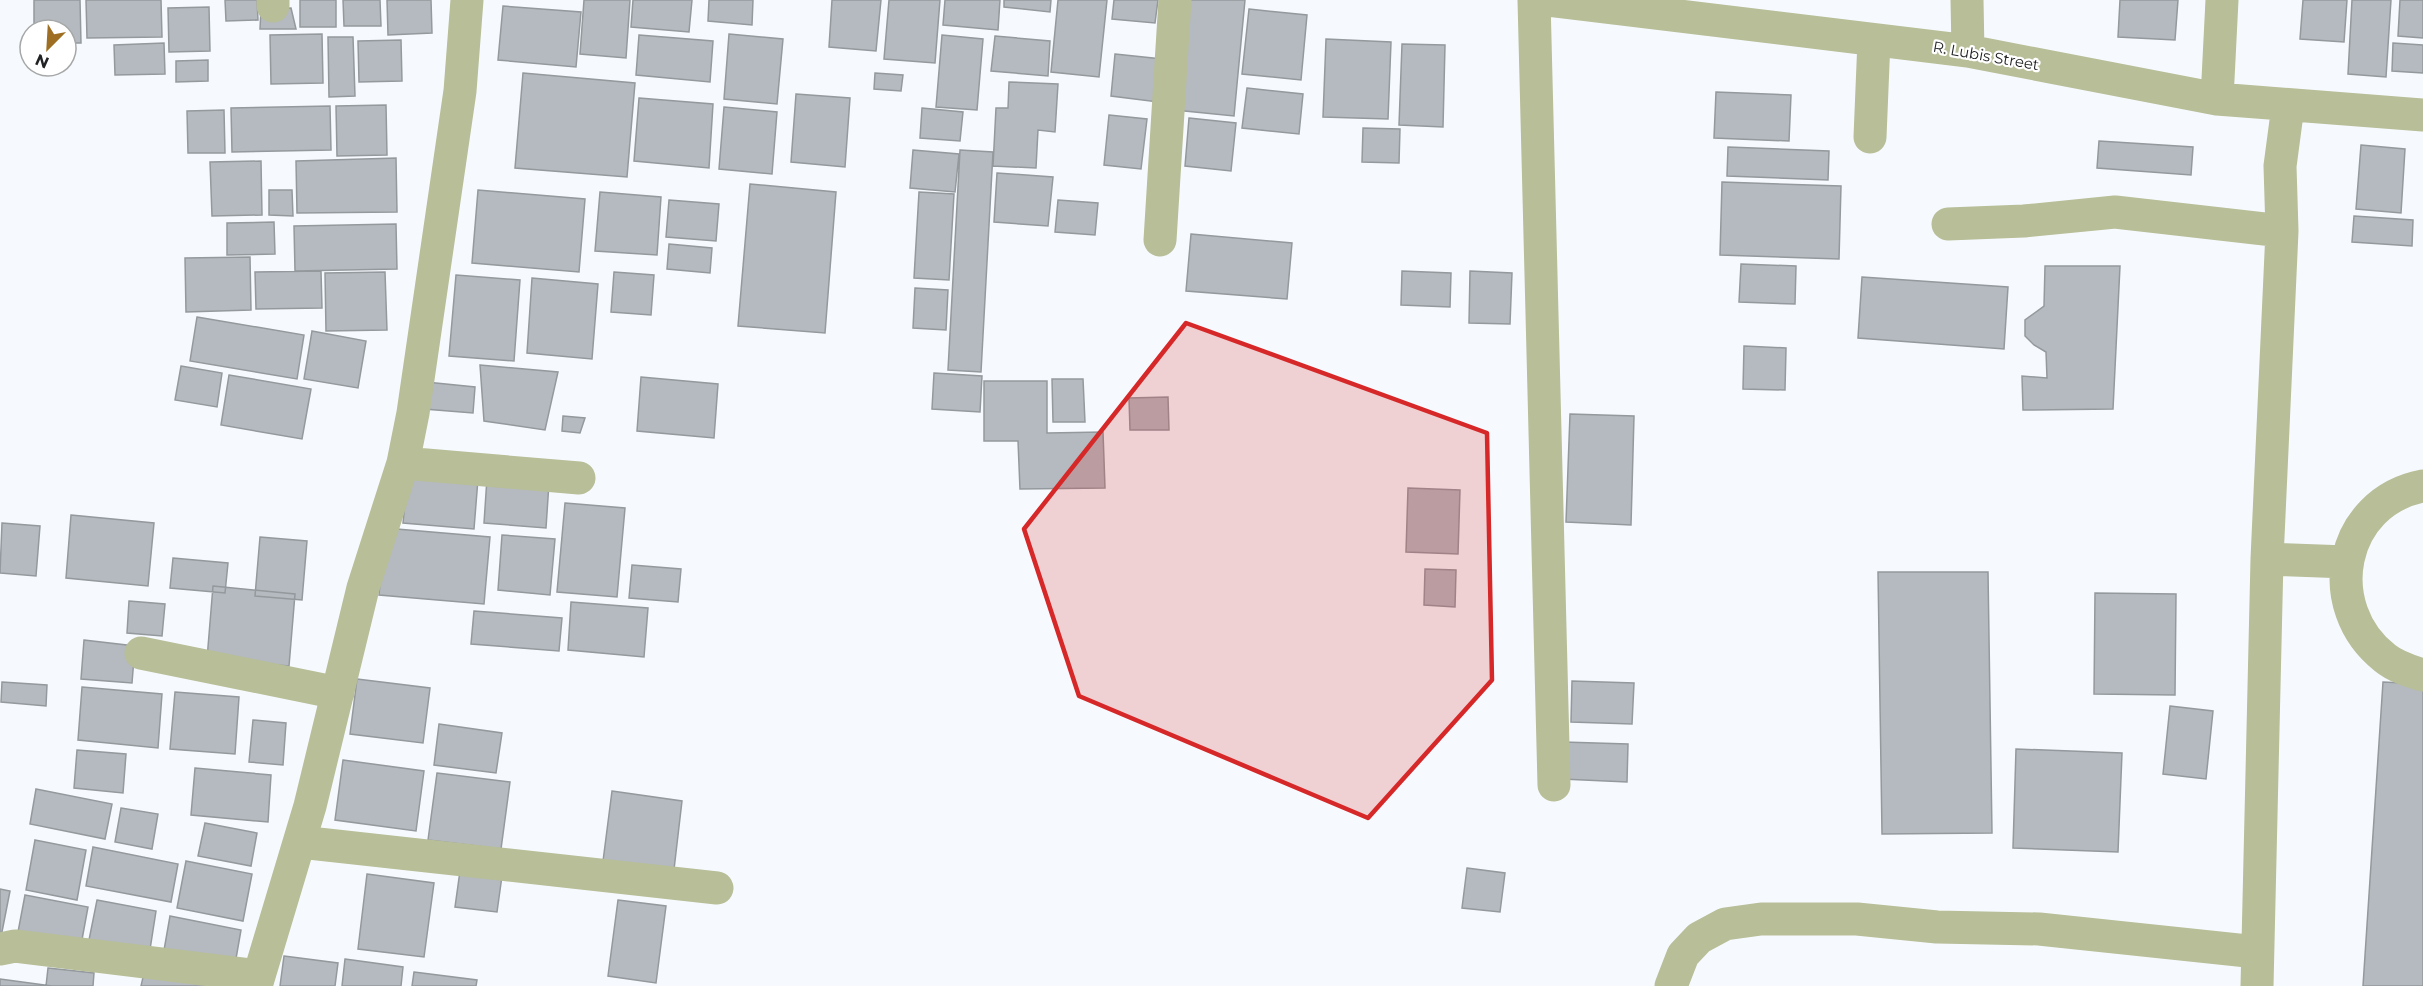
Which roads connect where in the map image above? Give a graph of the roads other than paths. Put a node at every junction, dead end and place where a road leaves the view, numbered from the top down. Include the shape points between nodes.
1 (467, 0) edge
2 (1175, 0) edge
3 (1534, 0) edge
4 (1548, 0) edge
5 (1967, 0) edge
6 (2222, 0) edge
7 (1874, 40) junction
8 (1968, 51) junction
9 (2217, 99) junction
10 (2288, 106) junction
11 (2423, 115) edge
12 (1870, 137) dead end
13 (1948, 224) dead end
14 (2282, 231) junction
15 (1161, 240) dead end
16 (403, 463) junction
17 (579, 478) dead end
18 (2423, 486) edge
19 (2267, 559) junction
20 (2346, 562) junction
21 (141, 653) dead end
22 (2423, 675) edge
23 (338, 693) junction
24 (1554, 785) dead end
25 (300, 842) junction
26 (717, 888) dead end
27 (0, 949) edge
28 (2257, 952) junction
29 (258, 981) edge
30 (1671, 986) edge
31 (2257, 986) edge

1 - 16 street via 460,91
2 - 15 street
3 - 24 street
4 - 7 street, R. Lubis Street
5 - 8 street
6 - 9 street
7 - 8 street, R. Lubis Street
7 - 12 street
8 - 9 street, R. Lubis Street
9 - 10 street, R. Lubis Street
10 - 11 street, R. Lubis Street
10 - 14 street via 2280,166
13 - 14 street via 2115,212
14 - 19 street
16 - 17 street
16 - 23 street via 363,588
18 - 20 street via 2398,494 2380,506 2364,522
19 - 20 street
19 - 28 street
20 - 22 street via 2348,606 2357,626 2386,660
21 - 23 street
23 - 25 street
25 - 26 street
25 - 29 street
27 - 29 street via 15,946
28 - 30 street via 2040,929 1937,927 1857,919 1761,919 1725,924 1699,938 1683,955
28 - 31 street

